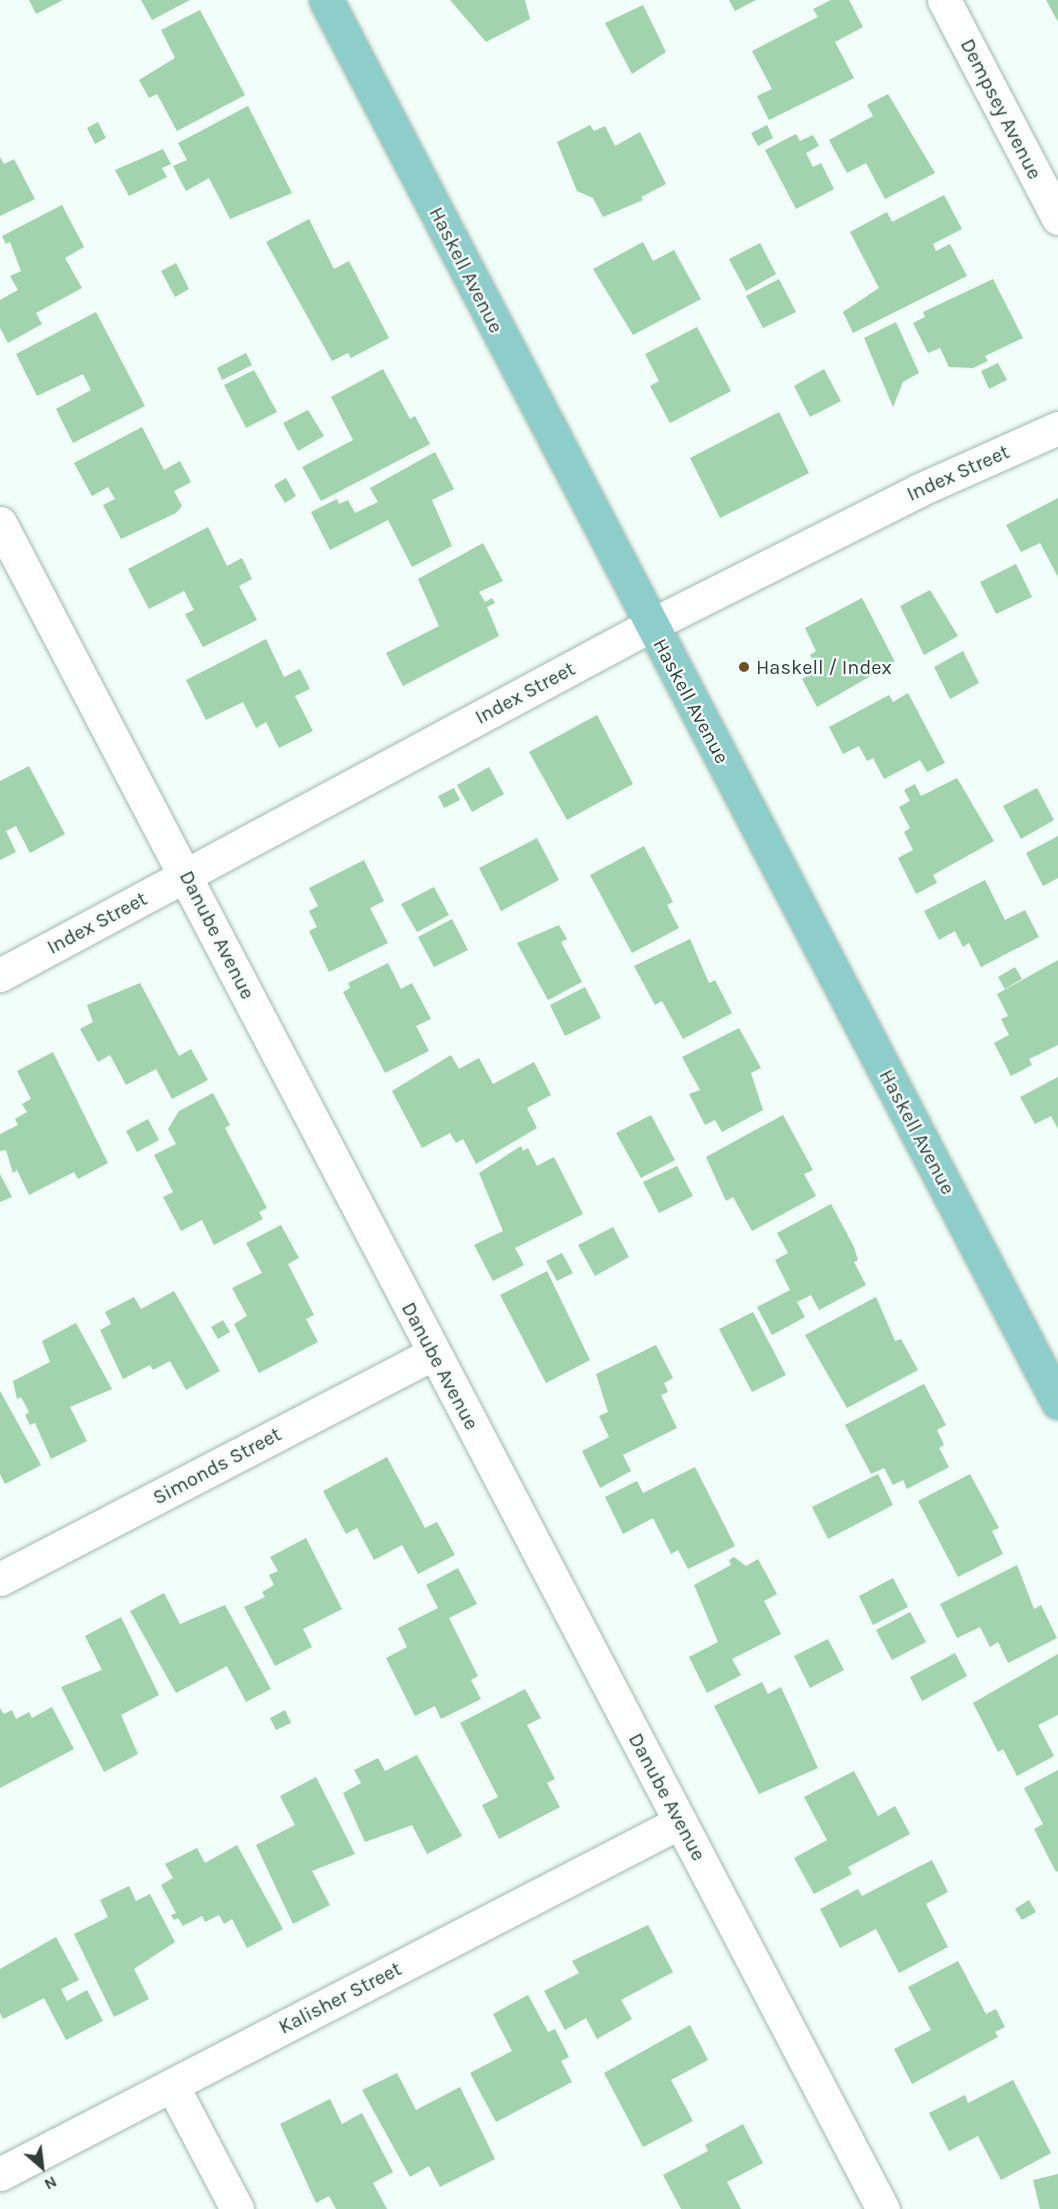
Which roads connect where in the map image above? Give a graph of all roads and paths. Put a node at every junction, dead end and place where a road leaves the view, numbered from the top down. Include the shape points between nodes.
1 (326, 0) edge
2 (944, 0) edge
3 (1058, 218) edge
4 (1058, 428) edge
5 (0, 523) edge
6 (651, 625) junction
7 (187, 876) junction
8 (0, 975) edge
9 (433, 1354) junction
10 (1058, 1402) edge
11 (0, 1579) edge
12 (680, 1822) junction
13 (172, 2085) junction
14 (0, 2174) edge
15 (237, 2209) edge
16 (883, 2209) edge

1 - 6 main road, Haskell Avenue
2 - 3 street, Dempsey Avenue
4 - 6 street, Index Street via 916,490
5 - 7 street, Danube Avenue
6 - 7 street, Index Street
6 - 10 main road, Haskell Avenue
7 - 8 street, Index Street
7 - 9 street, Danube Avenue
9 - 11 street, Simonds Street
9 - 12 street, Danube Avenue
12 - 13 street, Kalisher Street
12 - 16 street, Danube Avenue
13 - 14 street, Kalisher Street
13 - 15 street

